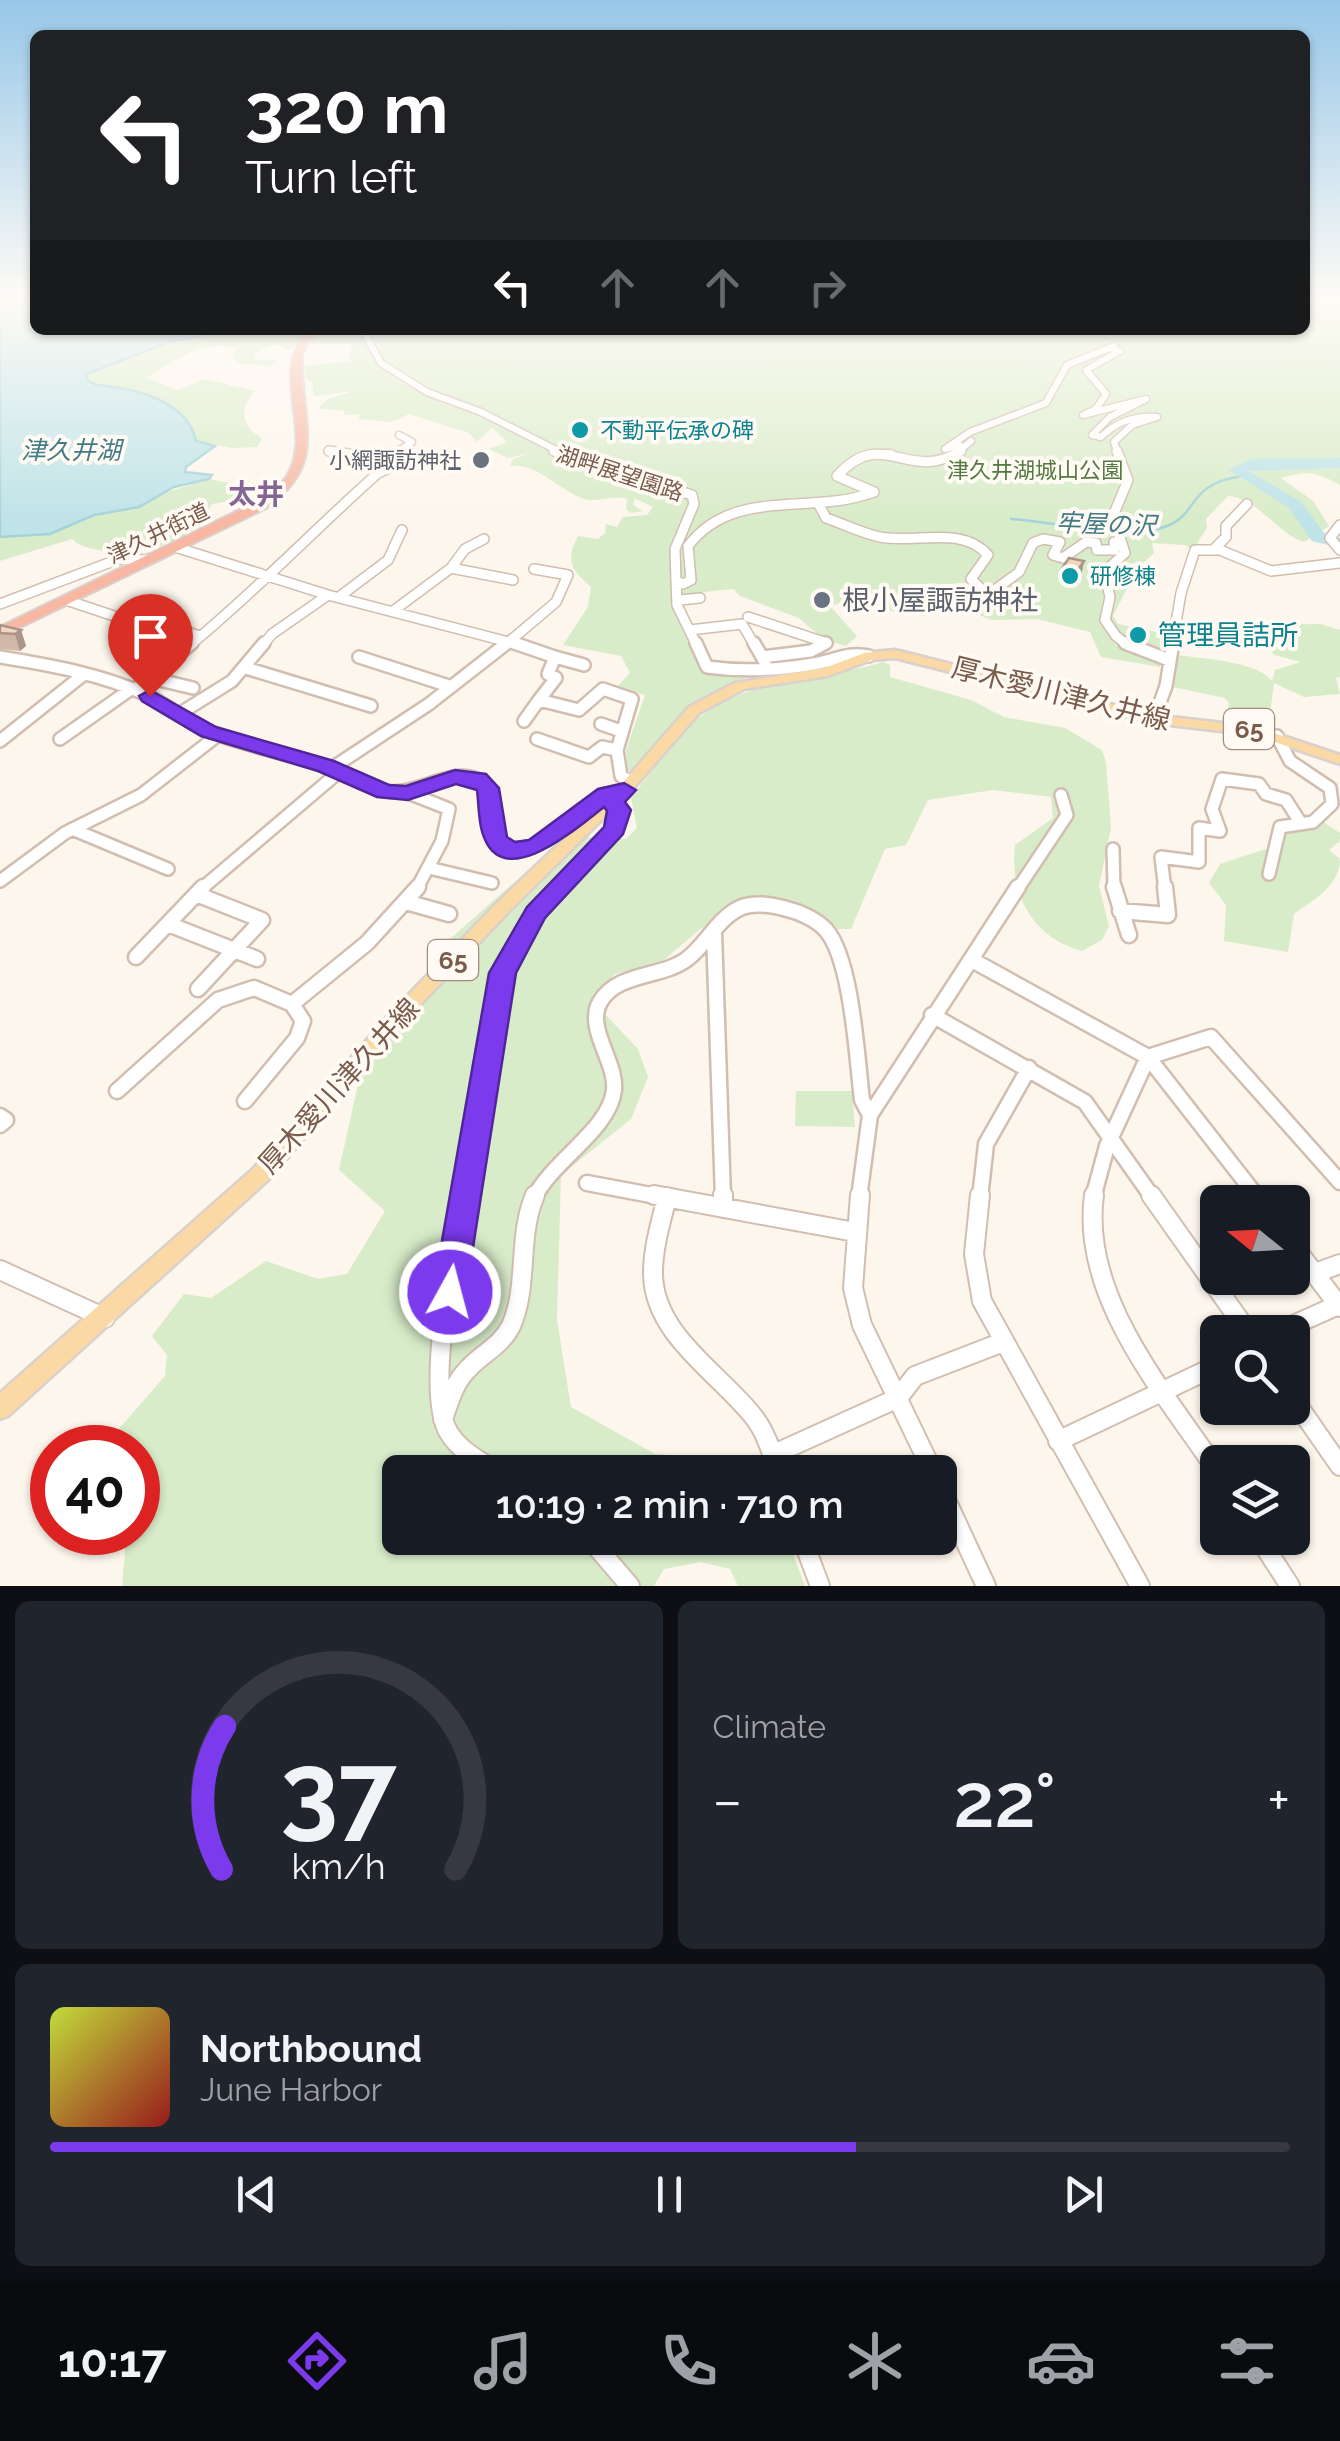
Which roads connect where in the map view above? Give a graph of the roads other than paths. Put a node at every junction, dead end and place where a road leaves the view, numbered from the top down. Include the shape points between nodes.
1 (298, 374) edge
2 (399, 374) edge
3 (1062, 374) edge
4 (1091, 374) edge
5 (399, 434) dead end
6 (329, 451) dead end
7 (438, 460) dead end
8 (390, 468) junction
9 (1247, 504) dead end
10 (818, 505) junction
11 (1340, 524) edge
12 (402, 530) dead end
13 (1117, 534) junction
14 (484, 539) dead end
15 (1334, 544) edge
16 (175, 547) junction
17 (1215, 548) junction
18 (149, 560) junction
19 (1340, 562) edge
20 (451, 568) junction
21 (534, 570) dead end
22 (268, 574) junction
23 (513, 580) dead end
24 (677, 590) junction
25 (333, 596) junction
26 (700, 598) dead end
27 (66, 600) junction
28 (0, 604) edge
29 (737, 606) dead end
30 (393, 612) junction
31 (120, 618) dead end
32 (745, 621) junction
33 (168, 626) dead end
34 (690, 630) junction
35 (0, 632) edge
36 (200, 636) junction
37 (513, 642) junction
38 (868, 656) junction
39 (0, 657) edge
40 (359, 657) dead end
41 (554, 657) junction
42 (762, 657) junction
43 (1167, 658) junction
44 (584, 666) dead end
45 (246, 668) junction
46 (770, 670) junction
47 (83, 675) junction
48 (151, 678) junction
49 (450, 686) junction
50 (193, 688) dead end
51 (133, 689) junction
52 (539, 700) junction
53 (372, 706) dead end
54 (179, 714) junction
55 (1154, 719) junction
56 (524, 721) dead end
57 (600, 724) dead end
58 (622, 731) junction
59 (218, 735) junction
60 (1278, 736) junction
61 (60, 739) dead end
62 (537, 739) dead end
63 (0, 741) edge
64 (616, 750) junction
65 (1340, 760) edge
66 (336, 770) junction
67 (623, 791) junction
68 (408, 793) junction
69 (1061, 795) dead end
70 (1300, 822) junction
71 (72, 829) junction
72 (1113, 849) dead end
73 (429, 868) junction
74 (168, 869) dead end
75 (1269, 874) dead end
76 (0, 881) edge
77 (492, 883) dead end
78 (196, 894) junction
79 (406, 902) junction
80 (1120, 911) junction
81 (449, 914) dead end
82 (168, 924) junction
83 (714, 932) junction
84 (1129, 935) dead end
85 (233, 952) junction
86 (136, 957) dead end
87 (256, 958) dead end
88 (972, 960) junction
89 (198, 990) dead end
90 (292, 1004) junction
91 (932, 1015) junction
92 (1148, 1057) junction
93 (1028, 1068) junction
94 (117, 1091) dead end
95 (245, 1101) dead end
96 (870, 1115) junction
97 (0, 1116) edge
98 (0, 1125) edge
99 (1113, 1138) junction
100 (588, 1182) dead end
101 (1340, 1182) edge
102 (1248, 1185) edge
103 (667, 1197) junction
104 (724, 1208) junction
105 (855, 1232) junction
106 (1340, 1264) edge
107 (1310, 1268) edge
108 (0, 1270) edge
109 (1314, 1273) junction
110 (1339, 1306) edge
111 (1236, 1315) edge
112 (104, 1318) junction
113 (1310, 1318) edge
114 (1002, 1342) junction
115 (1200, 1373) edge
116 (1165, 1390) junction
117 (898, 1398) junction
118 (0, 1408) edge
119 (443, 1419) junction
120 (1310, 1423) edge
121 (1058, 1441) junction
122 (1201, 1445) edge
123 (472, 1455) edge
124 (771, 1455) edge
125 (792, 1455) edge
126 (925, 1455) edge
127 (1340, 1466) edge
128 (957, 1524) edge
129 (604, 1555) edge
130 (808, 1555) edge
131 (1270, 1555) edge
132 (630, 1586) edge
133 (820, 1586) edge
134 (986, 1586) edge
135 (1140, 1586) edge
136 (1290, 1586) edge

1 - 16 highway, 津久井街道 via 301,462 294,480 270,500
2 - 24 street, 湖畔展望園路 via 548,449 692,496 676,538
3 - 10 street via 1060,388 1046,402 971,429 945,448 971,441 956,455 908,462 885,452 852,460 837,476 874,492
4 - 13 street via 1105,398 1083,415 1146,399 1110,417 1093,436 1156,417 1115,440 1128,480 1114,516
5 - 8 street via 412,442
6 - 8 street via 386,460
7 - 8 street
8 - 22 street
9 - 17 street
10 - 13 street via 826,518 879,536 956,538 984,546 986,562 971,579 1000,604 1006,601 997,587 1019,572 1032,543 1060,542 1053,555 1063,558 1086,542 1109,553
10 - 24 street, 湖畔展望園路 via 771,504 707,525 688,546 691,580
11 - 15 street
12 - 25 street via 390,557
13 - 43 street via 1125,552 1104,572 1110,597 1106,624 1129,646
14 - 20 street via 464,549
16 - 18 highway, 津久井街道
16 - 22 street
17 - 19 street via 1272,572
17 - 43 street via 1195,550
18 - 27 highway, 津久井街道
18 - 28 street via 120,559
20 - 23 street
20 - 30 street
21 - 37 street via 568,575 556,602
22 - 25 street
22 - 36 street
24 - 26 street
24 - 34 street
25 - 30 street
25 - 45 street via 272,634
27 - 31 street
27 - 35 highway, 津久井街道
29 - 32 street
30 - 37 street
32 - 34 street
32 - 42 street
32 - 42 street via 827,642 811,651
33 - 36 street
34 - 46 street via 707,667
36 - 48 street
37 - 41 street
37 - 49 street
38 - 46 street via 852,651 822,664
38 - 55 main road, 厚木愛川津久井線 / 65 via 906,656
38 - 67 main road, 厚木愛川津久井線 / 65 via 828,672 759,681 713,697
39 - 47 street
40 - 49 street
41 - 44 street
41 - 52 street via 548,674 556,678
42 - 46 street
43 - 55 street
45 - 53 street
45 - 54 street
47 - 51 street
47 - 63 street
48 - 50 street
48 - 51 street
49 - 66 street
51 - 54 street
51 - 61 street
52 - 56 street
52 - 58 street via 580,710 603,689 632,699
54 - 59 street
55 - 60 main road, 厚木愛川津久井線 / 65
57 - 58 street
58 - 64 street
59 - 66 street
59 - 71 street via 142,795
60 - 65 main road, 厚木愛川津久井線 / 65
60 - 70 street via 1290,761 1332,794 1319,818
62 - 64 street via 589,757 602,747
64 - 67 street
66 - 68 street via 383,791
66 - 78 street
67 - 68 street via 606,794 522,850 498,843 488,788 480,780 455,777
67 - 112 main road, 厚木愛川津久井線 / 65 via 394,1022 262,1174
67 - 119 street via 615,829 536,913 502,973 442,1342
68 - 73 street via 449,809 443,843
69 - 88 street via 1068,815
70 - 75 street via 1280,826
70 - 80 street via 1286,800 1266,794 1259,784 1222,779 1212,808 1220,831 1199,828 1199,862 1161,857 1168,915
71 - 74 street
71 - 76 street
72 - 80 street
73 - 77 street
73 - 79 street
78 - 82 street
78 - 85 street via 262,920
79 - 81 street
79 - 90 street via 394,921
80 - 84 street
82 - 85 street
82 - 86 street
83 - 96 street via 736,909 758,903 788,908 827,930 844,976 862,1100
83 - 104 street
83 - 119 street via 685,960 619,983 600,1002 596,1018 615,1093 601,1123 542,1181 528,1208 514,1320 500,1345 462,1374
85 - 87 street
85 - 89 street
88 - 91 street
88 - 92 street
90 - 94 street via 254,988 218,1000
90 - 95 street via 304,1021 297,1038
91 - 93 street
91 - 96 street
92 - 99 street
92 - 101 street via 1211,1036
92 - 102 street
93 - 99 street via 1085,1102
93 - 114 street via 986,1144 977,1205 974,1254 982,1300
96 - 105 street
97 - 98 street via 6,1120
99 - 111 street
99 - 116 street via 1096,1178 1096,1266
100 - 103 street
103 - 104 street
103 - 124 street via 651,1268 656,1302 678,1340 755,1418
104 - 105 street
105 - 117 street via 853,1288 862,1325
106 - 109 street
107 - 109 street
108 - 112 street
109 - 110 street
110 - 113 street
112 - 118 main road, 厚木愛川津久井線 / 65
114 - 117 street via 915,1376
114 - 121 street
115 - 116 street
116 - 121 street
116 - 122 street
117 - 125 street
117 - 126 street
119 - 123 street
120 - 127 street
121 - 135 street
128 - 134 street
129 - 132 street
130 - 133 street
131 - 136 street

